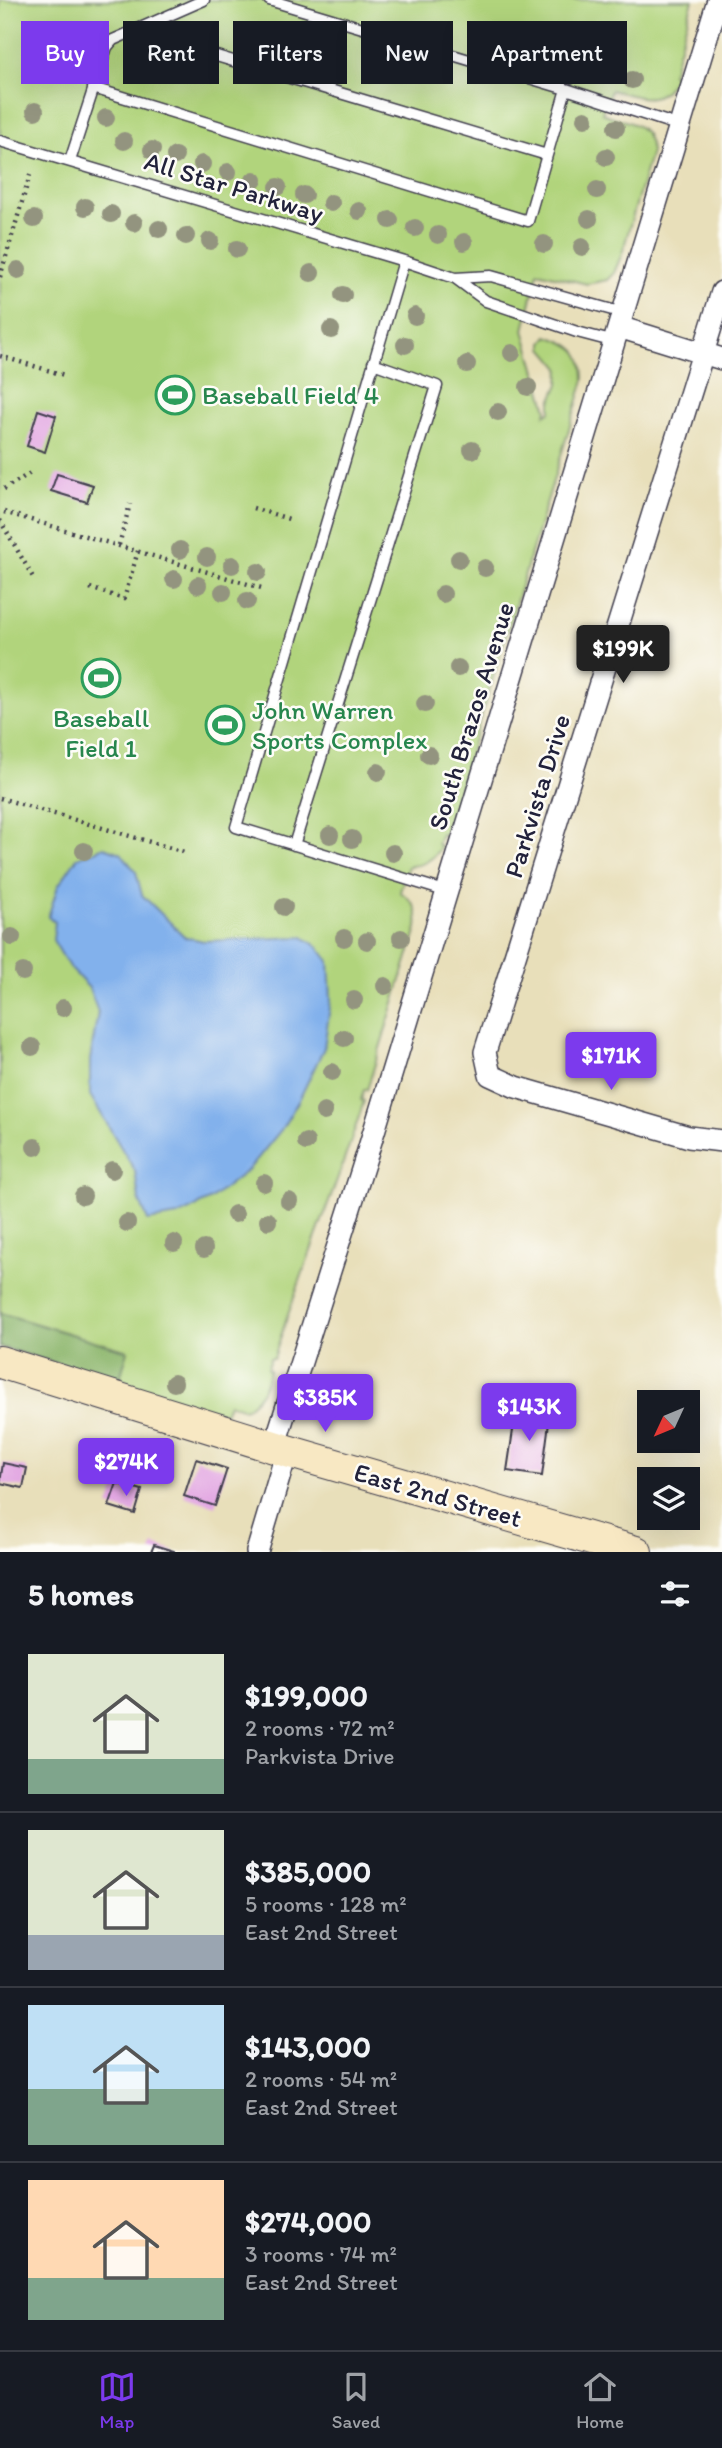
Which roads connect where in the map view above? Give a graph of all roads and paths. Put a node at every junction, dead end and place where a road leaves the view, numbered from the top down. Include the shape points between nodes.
1 (204, 0) edge
2 (269, 0) edge
3 (718, 0) edge
4 (154, 21) edge
5 (123, 35) edge
6 (219, 56) edge
7 (93, 88) junction
8 (566, 89) junction
9 (680, 126) junction
10 (0, 141) edge
11 (547, 155) junction
12 (70, 161) junction
13 (30, 174) dead end
14 (404, 261) junction
15 (0, 277) edge
16 (455, 278) junction
17 (722, 292) edge
18 (619, 327) junction
19 (0, 356) edge
20 (713, 356) edge
21 (373, 363) junction
22 (64, 375) dead end
23 (32, 472) dead end
24 (4, 489) dead end
25 (130, 504) dead end
26 (253, 508) dead end
27 (4, 512) dead end
28 (289, 519) dead end
29 (0, 520) edge
30 (118, 545) junction
31 (138, 551) junction
32 (34, 579) dead end
33 (90, 588) dead end
34 (265, 589) dead end
35 (0, 798) edge
36 (293, 845) junction
37 (188, 853) dead end
38 (448, 892) junction
39 (722, 1141) edge
40 (0, 1362) edge
41 (281, 1449) junction
42 (257, 1552) edge
43 (636, 1552) edge

1 - 4 lane
2 - 8 lane
3 - 9 street, South Brazos Avenue
5 - 7 lane via 107,47
6 - 11 lane
7 - 11 lane via 528,222
7 - 12 lane
8 - 9 lane
8 - 11 lane
9 - 18 street, South Brazos Avenue
10 - 12 lane, All Star Parkway
12 - 14 lane, All Star Parkway
13 - 15 path
14 - 16 lane, All Star Parkway
14 - 21 lane
16 - 18 lane, All Star Parkway via 491,276
16 - 18 lane, All Star Parkway via 486,300 577,332
17 - 20 street, Parkvista Drive
18 - 20 street
18 - 38 street, South Brazos Avenue
19 - 22 path
20 - 39 street, Parkvista Drive via 485,1052 490,1075 516,1087 689,1137
21 - 36 lane via 236,827
21 - 36 lane via 437,386
23 - 24 path
25 - 30 path
26 - 28 path
27 - 30 path
29 - 32 path
30 - 31 path
31 - 33 path via 124,599
31 - 34 path
35 - 37 path
36 - 38 lane
38 - 41 street, South Brazos Avenue
40 - 41 main road, East 2nd Street
41 - 42 street, South Brazos Avenue
41 - 43 main road, East 2nd Street

